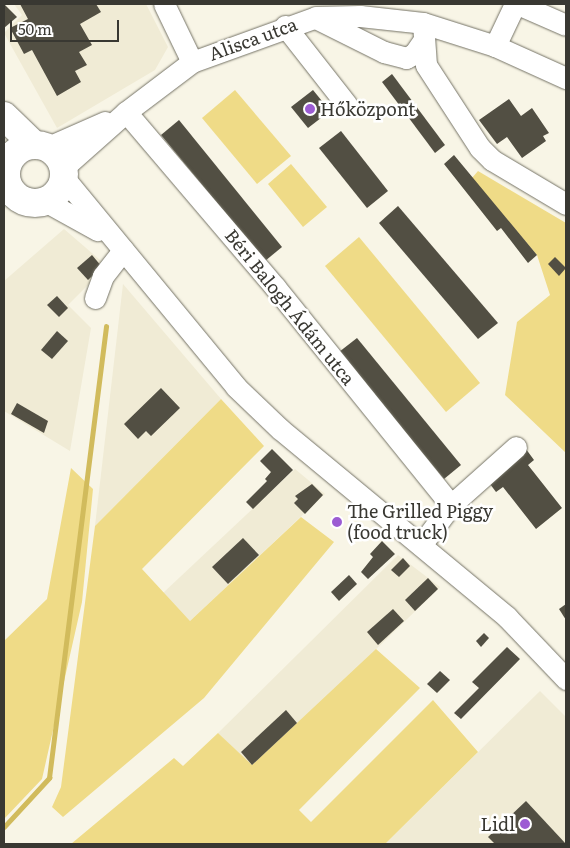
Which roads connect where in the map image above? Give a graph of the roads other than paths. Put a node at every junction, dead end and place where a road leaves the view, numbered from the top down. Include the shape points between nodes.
1 (164, 4) edge
2 (517, 4) edge
3 (316, 17) junction
4 (414, 22) edge
5 (566, 25) edge
6 (285, 26) junction
7 (495, 46) junction
8 (192, 62) junction
9 (566, 78) edge
10 (347, 105) dead end
11 (126, 112) junction
12 (4, 116) edge
13 (52, 159) junction
14 (5, 168) edge
15 (26, 204) edge
16 (566, 204) edge
17 (123, 250) junction
18 (95, 298) dead end
19 (516, 447) dead end
20 (451, 505) junction
21 (421, 545) junction
22 (566, 679) edge

1 - 8 street
2 - 5 street
2 - 7 street
3 - 4 street, Alisca utca
3 - 4 street via 384,52 406,58 414,54
3 - 6 street, Alisca utca
4 - 7 street, Alisca utca
4 - 16 street via 432,78 480,148 492,160
6 - 8 street, Alisca utca
6 - 10 street
7 - 9 street, Alisca utca
8 - 11 street, Alisca utca
11 - 13 street, Alisca utca
11 - 20 street, Béri Balogh Ádám utca via 250,258
12 - 13 main road
13 - 14 main road via 15,152
13 - 15 main road via 58,192
13 - 17 street
14 - 15 main road via 12,193
15 - 17 street
17 - 18 street via 104,276
17 - 21 street via 236,387 280,429
19 - 20 street
20 - 21 street
21 - 22 street via 507,617

